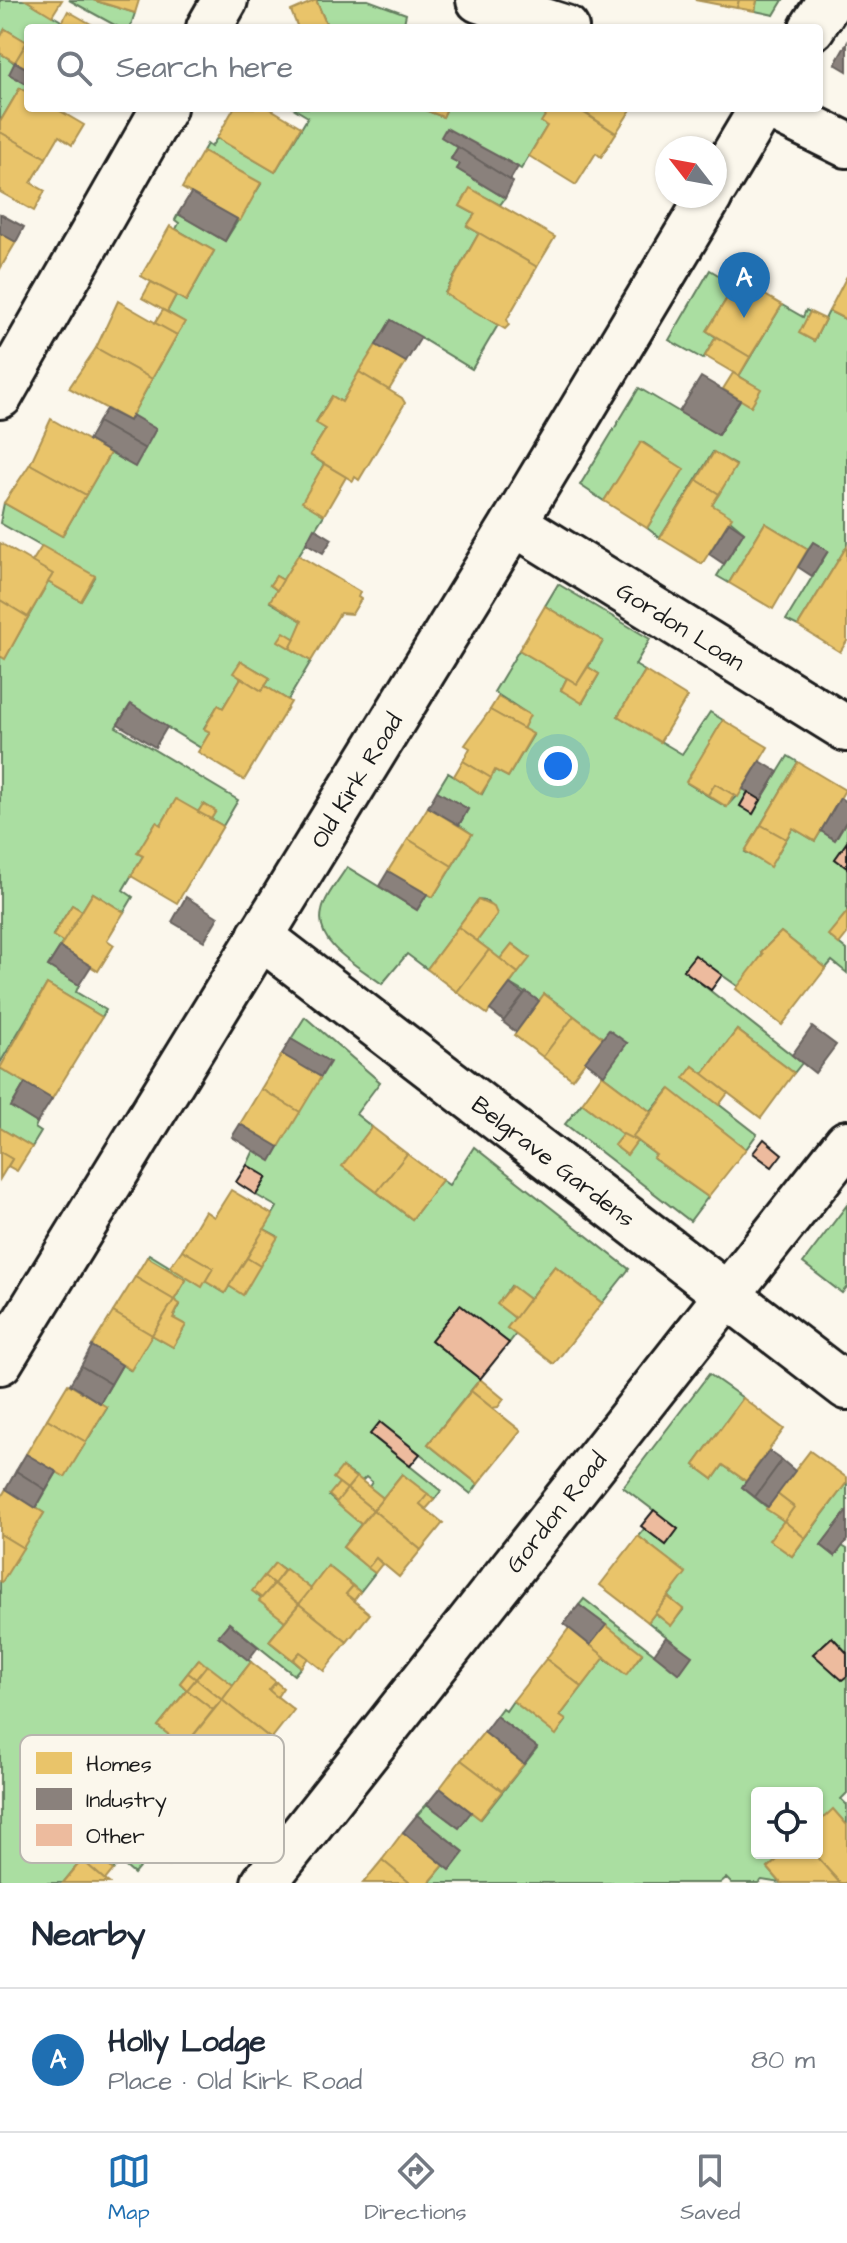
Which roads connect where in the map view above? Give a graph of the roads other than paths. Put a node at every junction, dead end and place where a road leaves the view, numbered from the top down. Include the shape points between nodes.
1 (225, 0) edge
2 (479, 0) edge
3 (830, 0) edge
4 (211, 24) edge
5 (554, 24) edge
6 (815, 24) edge
7 (162, 112) edge
8 (760, 112) edge
9 (780, 112) edge
10 (847, 145) edge
11 (727, 167) edge
12 (703, 208) edge
13 (0, 396) edge
14 (514, 523) junction
15 (847, 729) edge
16 (260, 936) junction
17 (847, 1143) edge
18 (728, 1295) junction
19 (0, 1362) edge
20 (847, 1387) edge
21 (284, 1858) edge
22 (280, 1863) edge
23 (264, 1883) edge

1 - 4 street
2 - 5 street
3 - 6 street
7 - 13 street
8 - 11 street
9 - 10 street
12 - 14 street, Old Kirk Road
14 - 15 street, Gordon Loan
14 - 16 street, Old Kirk Road
16 - 18 street, Belgrave Gardens
16 - 19 street, Old Kirk Road
17 - 18 street, Gordon Road
18 - 20 street, Belgrave Gardens
18 - 21 street, Gordon Road
22 - 23 street, Gordon Road

